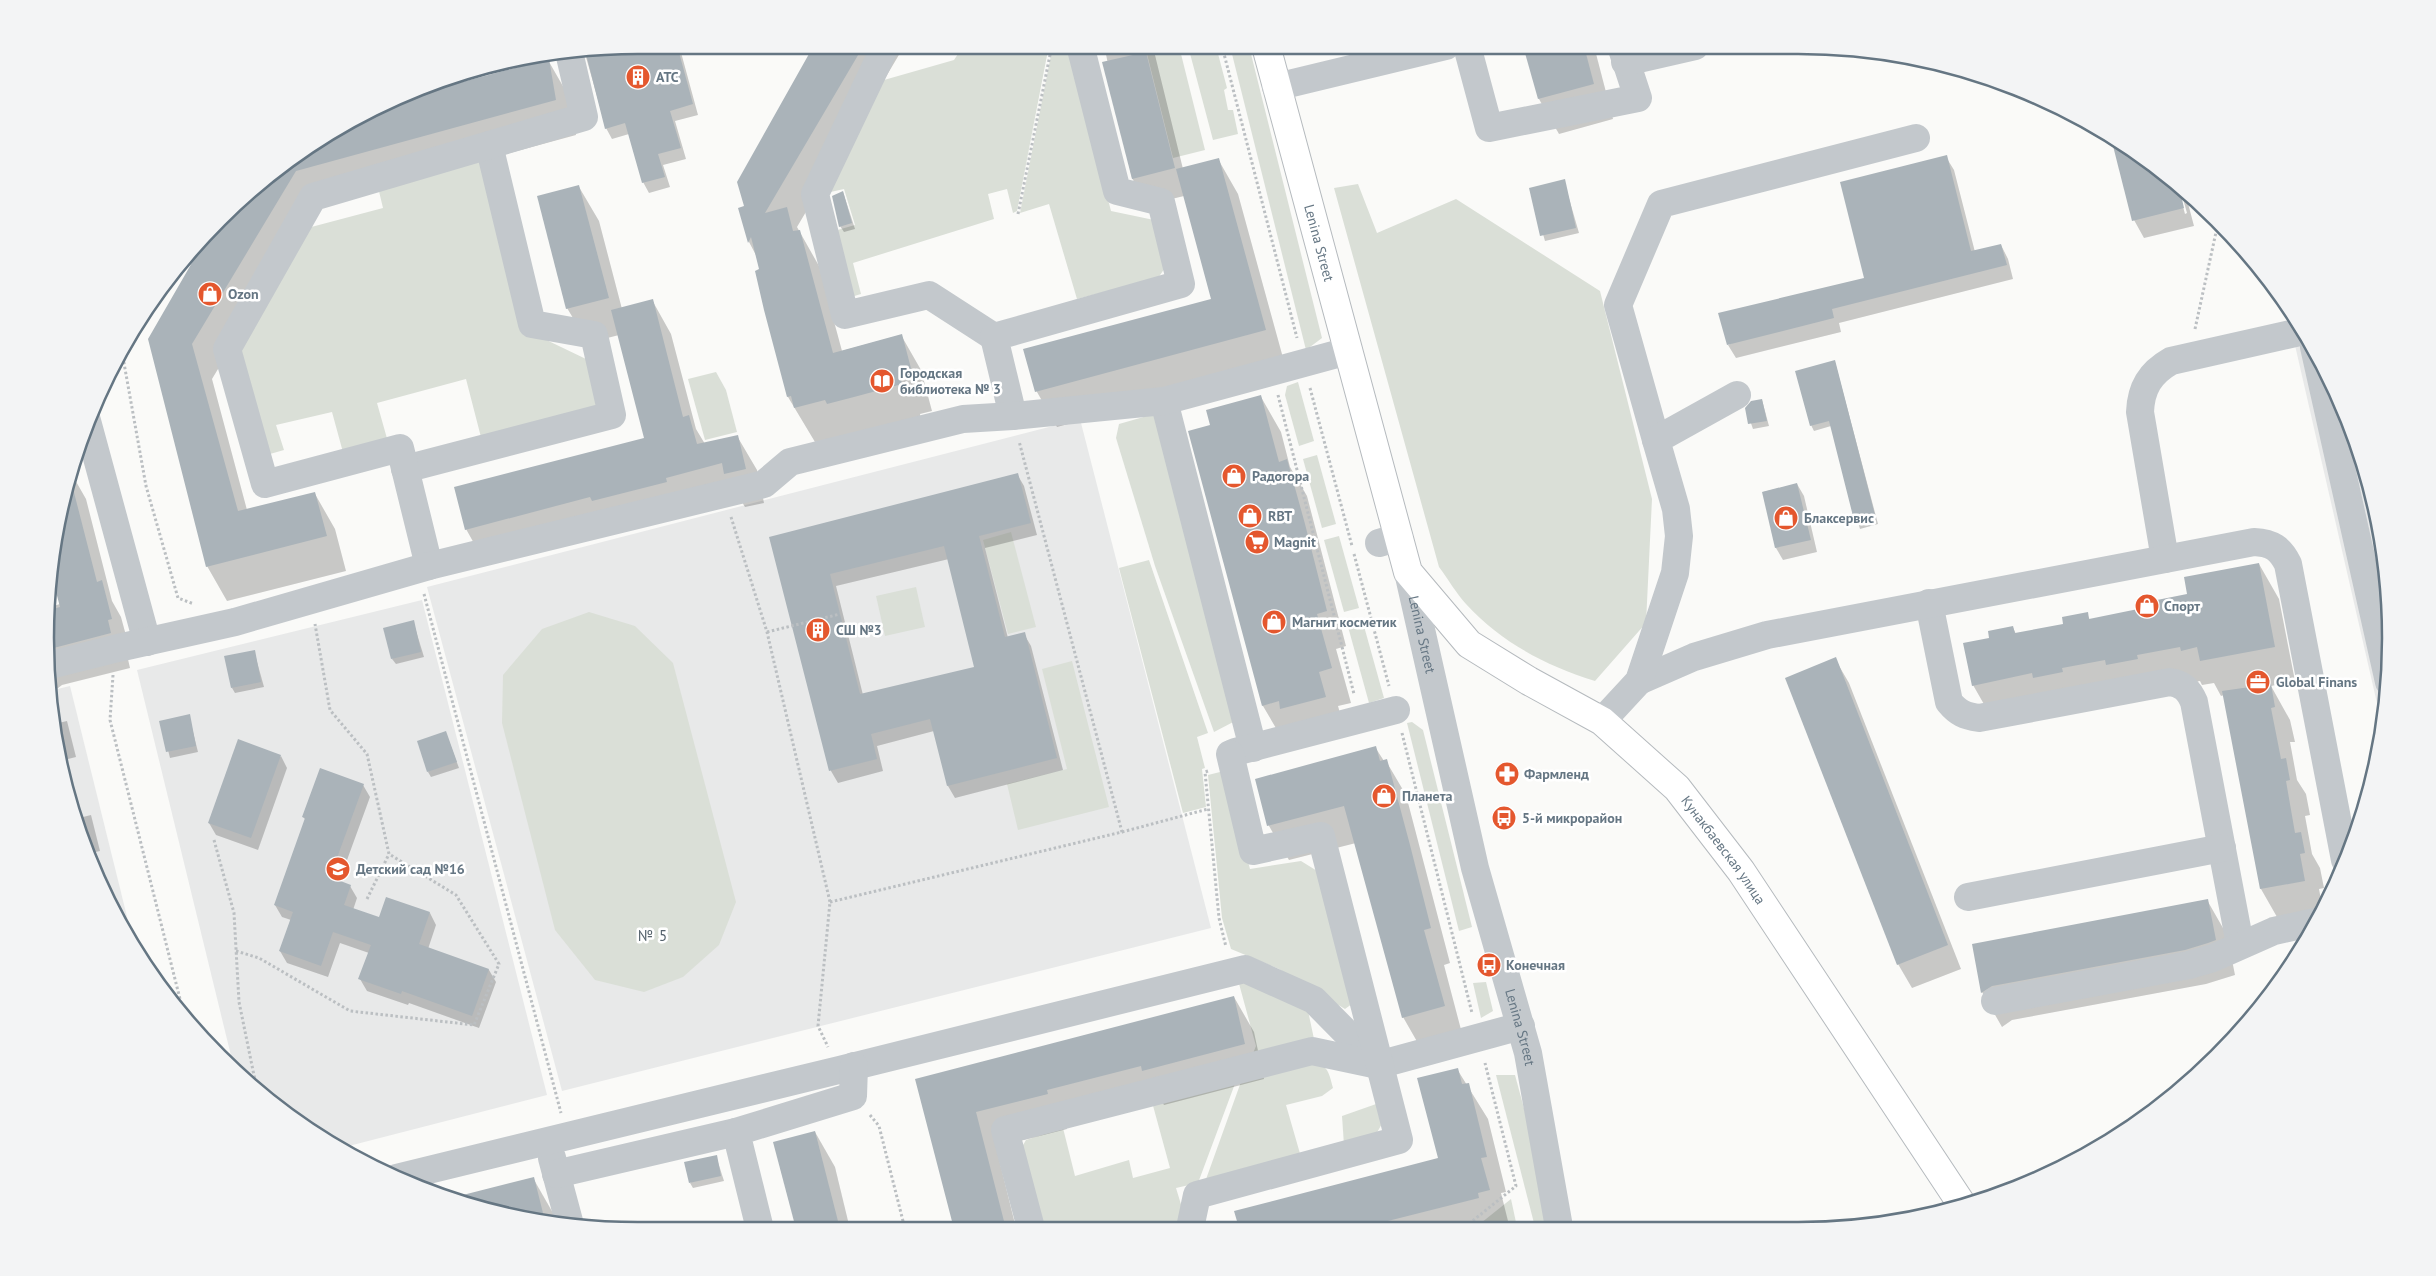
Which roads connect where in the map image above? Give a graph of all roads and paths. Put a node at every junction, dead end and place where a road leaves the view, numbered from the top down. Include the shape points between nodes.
1 (882, 54) edge
2 (1050, 54) edge
3 (1082, 54) edge
4 (1224, 54) edge
5 (1268, 54) edge
6 (1388, 54) edge
7 (1469, 54) edge
8 (1623, 54) edge
9 (570, 58) edge
10 (1276, 87) junction
11 (1916, 138) dead end
12 (489, 145) junction
13 (1018, 214) dead end
14 (2216, 231) edge
15 (2296, 333) edge
16 (994, 337) junction
17 (1348, 351) junction
18 (2189, 357) junction
19 (124, 362) edge
20 (1304, 364) junction
21 (1272, 372) junction
22 (2321, 377) edge
23 (1737, 395) dead end
24 (1164, 401) junction
25 (1013, 416) junction
26 (91, 434) edge
27 (1656, 440) junction
28 (405, 469) junction
29 (723, 493) junction
30 (2165, 559) junction
31 (424, 568) junction
32 (1408, 572) junction
33 (1929, 603) junction
34 (840, 614) dead end
35 (314, 618) dead end
36 (235, 622) junction
37 (767, 632) junction
38 (147, 642) junction
39 (118, 648) junction
40 (2382, 649) edge
41 (55, 664) edge
42 (1639, 681) junction
43 (1396, 710) junction
44 (1360, 719) junction
45 (1602, 721) junction
46 (1228, 757) junction
47 (1208, 809) junction
48 (1122, 832) junction
49 (214, 840) dead end
50 (2222, 848) junction
51 (2343, 849) edge
52 (389, 854) junction
53 (1968, 897) dead end
54 (367, 899) dead end
55 (830, 902) junction
56 (2307, 924) edge
57 (2240, 944) junction
58 (236, 951) junction
59 (1232, 972) junction
60 (1995, 1001) dead end
61 (181, 1002) edge
62 (1521, 1026) junction
63 (1478, 1037) junction
64 (1378, 1065) junction
65 (847, 1068) junction
66 (256, 1079) edge
67 (853, 1096) junction
68 (736, 1132) junction
69 (557, 1139) junction
70 (556, 1174) junction
71 (408, 1175) edge
72 (1958, 1199) edge
73 (568, 1218) edge
74 (758, 1222) edge
75 (903, 1222) edge
76 (1029, 1222) edge
77 (1191, 1222) edge
78 (1471, 1222) edge
79 (1558, 1222) edge

1 - 16 street via 816,194 845,315 929,295
2 - 13 path
3 - 16 street via 1117,191 1161,202 1181,284
4 - 20 path
5 - 10 main road, Lenina Street
6 - 10 street
7 - 8 street via 1489,128 1638,98
9 - 12 street via 584,117
10 - 17 main road, Lenina Street
11 - 27 street via 1661,204 1618,305
12 - 28 street via 532,324 594,335 612,416
12 - 28 street via 312,197 227,349 265,484 400,448
14 - 18 path
15 - 18 street
16 - 25 street
17 - 20 street
17 - 32 main road, Lenina Street via 1389,540
18 - 30 street via 2160,367 2150,378 2141,400 2140,412
19 - 36 path via 146,486 178,598
20 - 21 street
20 - 43 path
21 - 24 street
21 - 44 path
22 - 40 street
23 - 27 street
24 - 25 street
24 - 46 street
25 - 29 street via 962,419 790,462 764,484
25 - 48 path
26 - 38 street
27 - 42 street via 1676,510 1678,554 1670,590
28 - 31 street
29 - 31 street
29 - 37 path
30 - 33 street
30 - 51 street via 2254,542 2268,542 2283,553 2288,564
31 - 36 street
31 - 69 path
32 - 45 main road, Кунакбаевская улица via 1469,644
32 - 62 street, Lenina Street via 1475,868
33 - 42 street via 1743,641 1694,657
33 - 50 street via 1949,702 1967,717 1979,718 2170,682 2184,686 2194,702
34 - 37 path
35 - 52 path via 330,710 367,754
36 - 38 street
37 - 55 path
38 - 39 street
39 - 41 street
39 - 61 path via 110,720
42 - 45 street
43 - 44 street
43 - 63 path
44 - 46 street
45 - 72 main road, Кунакбаевская улица via 1677,788 1741,871
46 - 47 path via 1205,772
46 - 64 street via 1253,851 1321,836
47 - 48 path
47 - 59 path via 1219,918
48 - 55 path
49 - 58 path via 234,913
50 - 53 street
50 - 57 street
52 - 54 path
52 - 58 path via 456,896 498,964 474,1026 350,1011 259,958
55 - 65 path via 818,1026
56 - 57 street via 2274,931
57 - 60 street via 2213,958 2189,965
58 - 66 path via 239,1002
59 - 64 street via 1245,969 1314,1000
59 - 65 street
62 - 63 street
62 - 79 street, Lenina Street
63 - 64 street
63 - 78 path via 1516,1186
64 - 76 street via 1312,1051 1005,1130
64 - 77 street via 1399,1140 1197,1195
65 - 67 street
65 - 69 street
67 - 68 street
67 - 75 path via 879,1126
68 - 70 street
68 - 74 street
69 - 70 street
69 - 71 street
70 - 73 street

